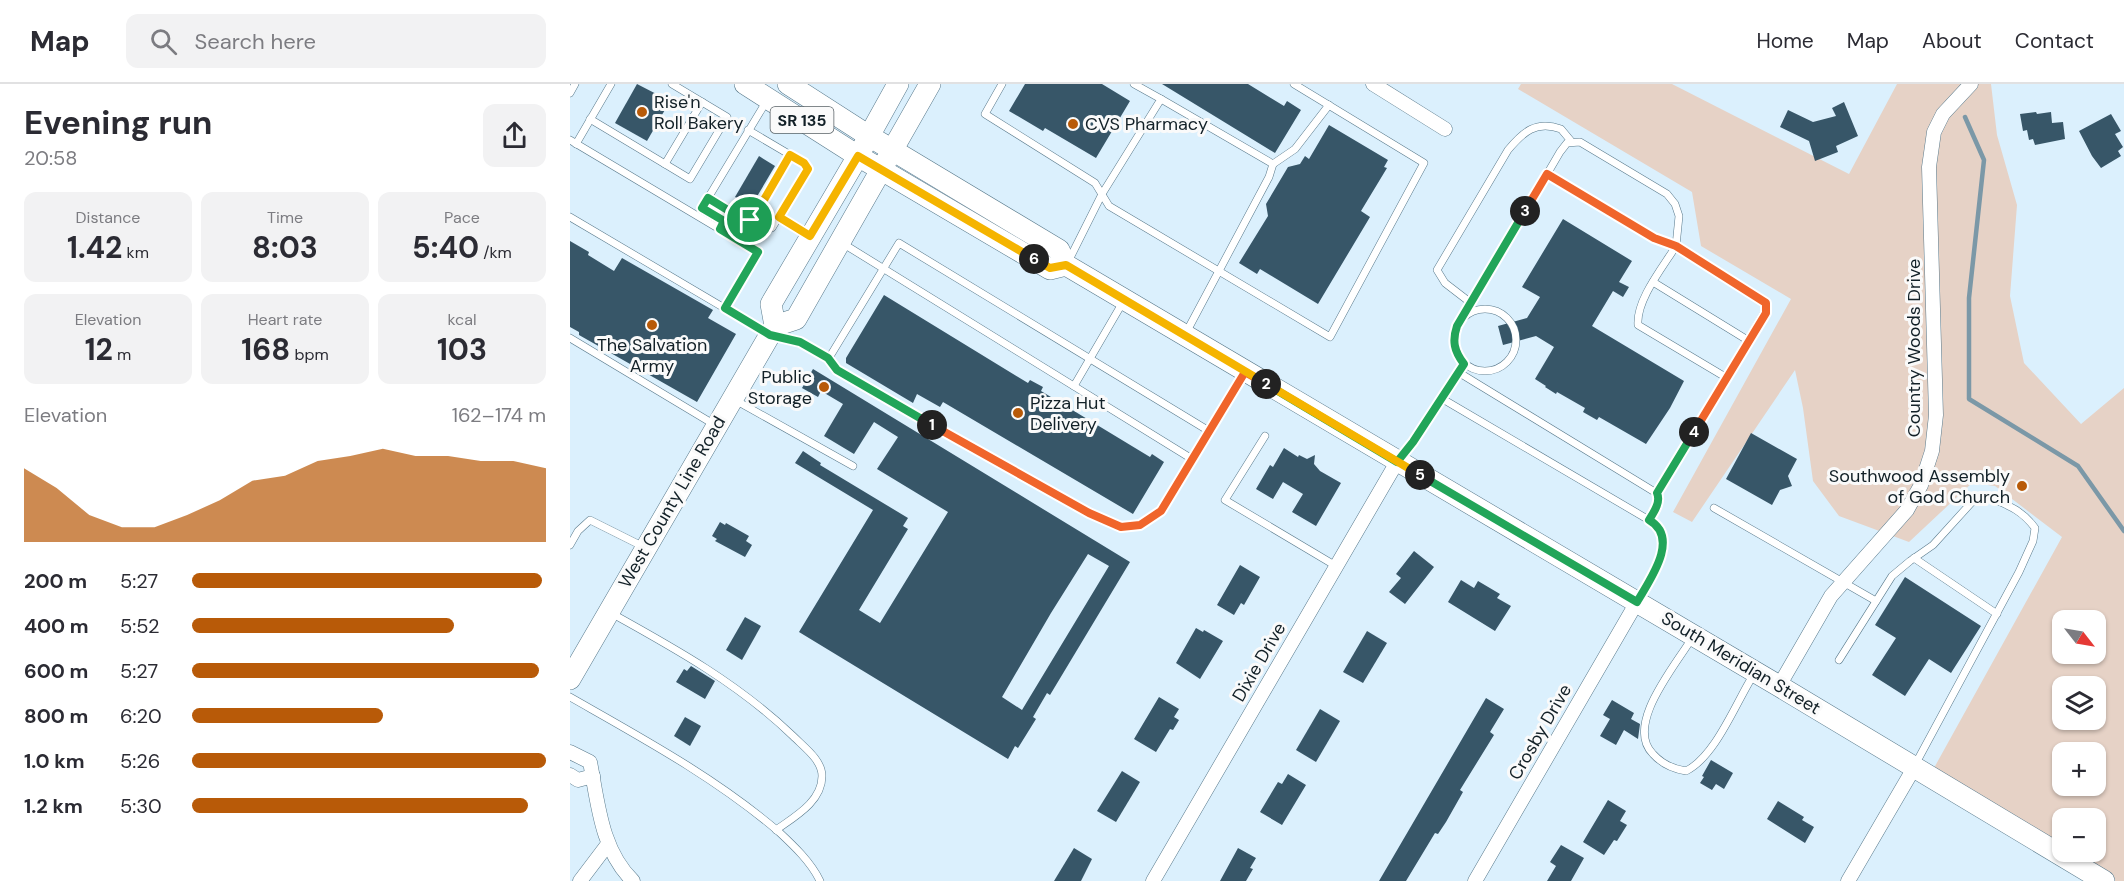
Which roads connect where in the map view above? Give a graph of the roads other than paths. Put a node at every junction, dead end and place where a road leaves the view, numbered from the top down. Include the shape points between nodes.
1 (575, 84) edge
2 (611, 84) edge
3 (672, 84) edge
4 (745, 84) edge
5 (788, 84) edge
6 (898, 84) edge
7 (930, 84) edge
8 (1002, 84) edge
9 (1134, 84) edge
10 (1294, 84) edge
11 (1373, 84) edge
12 (1971, 84) edge
13 (570, 93) edge
14 (768, 98) junction
15 (1161, 99) junction
16 (702, 102) junction
17 (1329, 105) junction
18 (590, 119) junction
19 (1445, 129) dead end
20 (748, 130) junction
21 (869, 136) junction
22 (1571, 141) junction
23 (573, 142) edge
24 (892, 150) junction
25 (790, 155) junction
26 (858, 156) junction
27 (666, 164) junction
28 (1273, 164) junction
29 (882, 170) junction
30 (1547, 174) junction
31 (1102, 194) junction
32 (708, 198) junction
33 (570, 217) edge
34 (779, 217) junction
35 (724, 221) junction
36 (720, 229) junction
37 (810, 236) junction
38 (840, 242) junction
39 (1676, 246) junction
40 (1066, 265) junction
41 (883, 269) junction
42 (1219, 271) junction
43 (1653, 282) junction
44 (1124, 299) junction
45 (1471, 303) junction
46 (725, 308) junction
47 (1463, 318) junction
48 (772, 330) junction
49 (1185, 335) junction
50 (570, 338) edge
51 (1749, 341) junction
52 (828, 358) junction
53 (1090, 358) junction
54 (1464, 364) junction
55 (1245, 372) junction
56 (1458, 372) junction
57 (1727, 378) junction
58 (1074, 386) junction
59 (1441, 398) junction
60 (732, 399) junction
61 (717, 426) junction
62 (1209, 431) junction
63 (1265, 436) dead end
64 (1192, 459) junction
65 (1397, 462) junction
66 (853, 466) dead end
67 (1657, 493) junction
68 (1714, 508) dead end
69 (1649, 520) junction
70 (570, 545) edge
71 (646, 548) junction
72 (1914, 558) junction
73 (1336, 566) junction
74 (1843, 583) junction
75 (1876, 601) junction
76 (1637, 602) junction
77 (609, 612) junction
78 (1997, 614) junction
79 (1694, 635) junction
80 (1839, 660) dead end
81 (1755, 672) junction
82 (570, 679) edge
83 (1779, 686) junction
84 (570, 697) edge
85 (570, 752) edge
86 (1914, 768) junction
87 (570, 775) edge
88 (593, 776) junction
89 (776, 830) junction
90 (608, 844) junction
91 (580, 881) edge
92 (633, 881) edge
93 (820, 881) edge
94 (1153, 881) edge
95 (1475, 881) edge
96 (1848, 881) edge
97 (2104, 881) edge

1 - 13 lane
2 - 18 lane
3 - 16 lane
4 - 14 main road, SR 135
5 - 21 main road, SR 135
6 - 21 main road
7 - 24 main road
8 - 31 lane via 985,114 1095,183
9 - 15 lane
10 - 17 lane
11 - 19 street
12 - 74 street, Country Woods Drive via 1943,114 1934,132 1929,167 1936,415 1932,451 1921,485 1907,510
14 - 20 lane
14 - 26 main road, SR 135
15 - 28 lane
15 - 31 lane
16 - 27 lane
16 - 27 lane via 727,117 690,178
17 - 28 lane via 1295,149
17 - 42 lane via 1424,163 1330,337
18 - 23 lane
18 - 27 lane
20 - 25 lane
20 - 32 lane
21 - 24 main road, SR 135
21 - 26 main road
22 - 30 lane via 1563,146
22 - 39 lane via 1580,141 1668,194 1679,216
22 - 45 lane via 1561,129 1539,125 1522,134 1508,150 1437,270 1445,283
23 - 36 lane
24 - 29 main road
24 - 40 main road, South Meridian Street / SR 135 via 1059,250
25 - 32 lane via 750,220
25 - 34 lane via 808,169
26 - 29 main road, SR 135
26 - 37 main road
28 - 42 lane
29 - 38 main road
29 - 40 main road, South Meridian Street / SR 135 via 1050,268
30 - 39 lane via 1654,238
30 - 45 lane
31 - 40 lane
31 - 42 lane via 1109,206
32 - 35 lane via 702,208
33 - 46 lane
34 - 35 lane via 772,228 744,232
34 - 37 lane
35 - 36 lane
36 - 46 lane via 758,252
37 - 48 main road via 771,304
38 - 41 lane
38 - 48 main road via 796,320
39 - 43 lane
39 - 51 lane via 1766,303 1766,313
40 - 44 main road, South Meridian Street / SR 135
41 - 52 lane
41 - 53 lane via 899,243
41 - 58 lane
42 - 49 lane
43 - 51 lane
43 - 57 lane via 1637,313 1638,325
44 - 49 main road, South Meridian Street / SR 135
44 - 53 lane
45 - 47 lane
46 - 48 lane
47 - 54 lane via 1457,326 1454,346
47 - 54 lane via 1471,312 1491,309 1509,320 1516,339 1510,359 1502,366 1483,371
48 - 52 lane
48 - 60 main road, West County Line Road
49 - 55 main road, South Meridian Street / SR 135
50 - 61 lane
51 - 57 lane
52 - 64 lane via 837,370 917,417 1121,527 1140,525 1161,511
53 - 58 lane
53 - 62 lane
54 - 56 lane
55 - 62 lane
55 - 65 main road, South Meridian Street / SR 135
56 - 59 lane
56 - 67 lane
57 - 67 lane
58 - 64 lane
59 - 65 lane
59 - 69 lane
60 - 61 main road, West County Line Road
60 - 66 lane
61 - 71 main road, West County Line Road
62 - 64 lane
63 - 73 lane via 1225,500
65 - 73 street, Dixie Drive
65 - 76 main road, South Meridian Street / SR 135
67 - 69 lane via 1658,503
68 - 74 lane
69 - 76 lane via 1660,534 1662,556
70 - 71 lane via 590,520
71 - 77 main road, West County Line Road
72 - 75 lane via 1892,576
72 - 78 lane
72 - 78 lane via 1934,546 1972,502 1986,496 2026,515 2035,528 2033,541
73 - 94 street, Dixie Drive
74 - 75 lane
74 - 83 street, Country Woods Drive via 1831,596
75 - 80 lane
76 - 79 main road, South Meridian Street / SR 135
76 - 95 street, Crosby Drive
77 - 82 main road, West County Line Road
77 - 89 lane via 722,678 761,706 821,766 822,779 809,806
78 - 86 lane
79 - 81 main road, South Meridian Street / SR 135
79 - 81 lane via 1647,713 1647,744 1661,762 1686,771 1702,759
81 - 83 main road, South Meridian Street / SR 135
83 - 86 main road, South Meridian Street / SR 135
84 - 89 lane via 700,774
85 - 88 street via 590,762
86 - 96 street
86 - 97 main road, South Meridian Street / SR 135
87 - 88 street via 578,780
88 - 90 street
89 - 93 lane via 796,848
90 - 91 street
90 - 92 street

